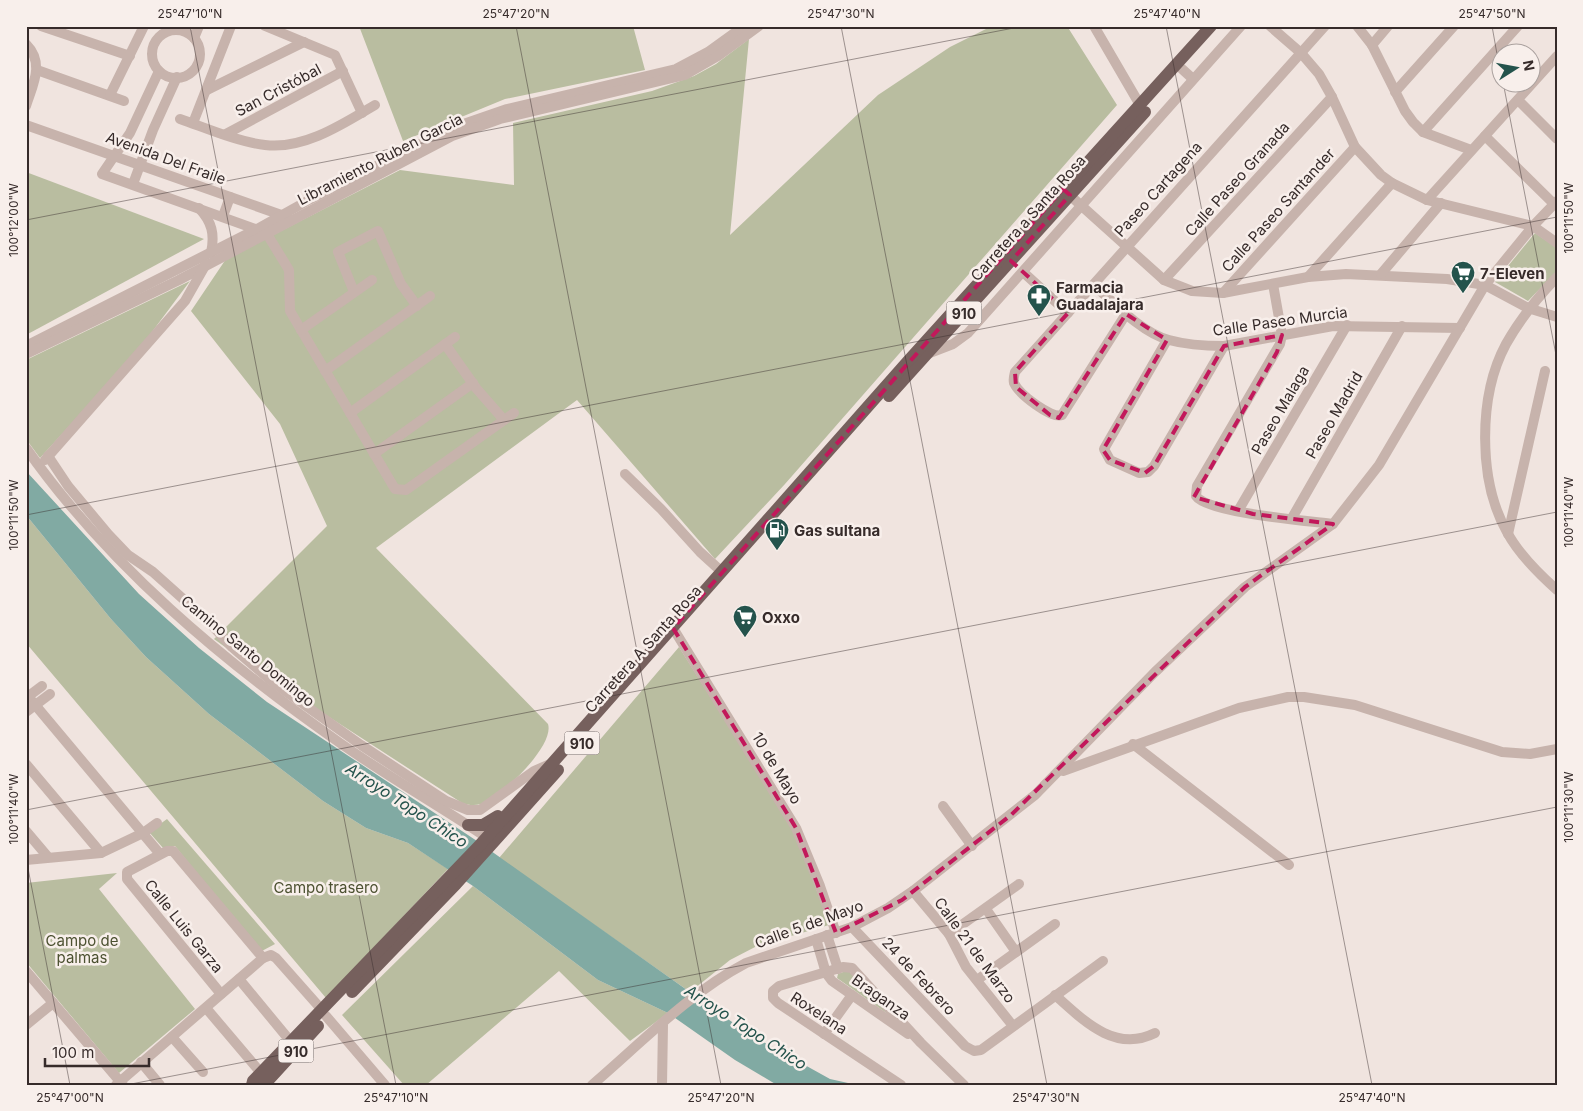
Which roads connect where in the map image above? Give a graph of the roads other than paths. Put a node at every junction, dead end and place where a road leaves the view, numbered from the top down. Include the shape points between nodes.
1 (41, 26) edge
2 (199, 26) edge
3 (231, 26) edge
4 (265, 26) edge
5 (744, 26) edge
6 (759, 26) edge
7 (1094, 26) edge
8 (1211, 26) edge
9 (1221, 26) edge
10 (1240, 26) edge
11 (1270, 26) edge
12 (1325, 26) edge
13 (1356, 26) edge
14 (1388, 26) edge
15 (1454, 26) edge
16 (1518, 26) edge
17 (143, 28) edge
18 (174, 28) edge
19 (194, 38) junction
20 (137, 42) junction
21 (304, 42) junction
22 (26, 44) edge
23 (154, 45) junction
24 (1372, 45) junction
25 (1301, 53) junction
26 (130, 56) junction
27 (199, 58) junction
28 (1554, 64) edge
29 (194, 69) junction
30 (214, 69) junction
31 (37, 70) junction
32 (159, 70) junction
33 (1182, 70) junction
34 (343, 71) junction
35 (177, 78) junction
36 (1193, 79) junction
37 (207, 90) junction
38 (1395, 92) junction
39 (110, 95) junction
40 (1332, 97) junction
41 (1518, 100) junction
42 (124, 101) dead end
43 (375, 105) dead end
44 (1140, 105) junction
45 (26, 106) edge
46 (362, 113) junction
47 (180, 119) dead end
48 (135, 123) junction
49 (193, 123) junction
50 (26, 125) edge
51 (153, 130) junction
52 (1126, 132) junction
53 (1423, 132) junction
54 (226, 134) junction
55 (1485, 136) junction
56 (1557, 139) edge
57 (1138, 142) junction
58 (1355, 147) junction
59 (1471, 150) junction
60 (116, 156) junction
61 (141, 165) junction
62 (133, 184) junction
63 (1392, 184) junction
64 (1066, 192) junction
65 (230, 197) junction
66 (1427, 200) junction
67 (1556, 202) edge
68 (1441, 204) junction
69 (1081, 205) junction
70 (198, 207) junction
71 (283, 215) junction
72 (223, 216) junction
73 (295, 220) junction
74 (1533, 226) junction
75 (262, 232) junction
76 (1557, 244) edge
77 (1126, 246) junction
78 (211, 253) junction
79 (206, 264) junction
80 (1023, 272) junction
81 (1381, 274) junction
82 (1308, 277) junction
83 (1557, 277) edge
84 (372, 280) dead end
85 (1164, 280) junction
86 (1273, 284) junction
87 (1094, 285) junction
88 (1484, 285) junction
89 (354, 292) junction
90 (1223, 293) junction
91 (430, 296) dead end
92 (417, 306) junction
93 (1528, 308) junction
94 (1068, 313) junction
95 (1126, 314) junction
96 (1557, 318) edge
97 (1347, 325) junction
98 (1402, 326) junction
99 (1460, 328) junction
100 (301, 330) junction
101 (1282, 335) junction
102 (455, 337) dead end
103 (1168, 340) junction
104 (445, 344) junction
105 (26, 346) edge
106 (1224, 346) junction
107 (26, 354) edge
108 (928, 354) junction
109 (325, 371) junction
110 (1545, 371) dead end
111 (473, 383) junction
112 (350, 413) junction
113 (514, 413) dead end
114 (504, 420) junction
115 (855, 429) junction
116 (26, 448) edge
117 (374, 454) junction
118 (48, 456) junction
119 (39, 466) junction
120 (625, 474) dead end
121 (1238, 511) junction
122 (1292, 518) junction
123 (1333, 524) junction
124 (1508, 534) junction
125 (722, 572) junction
126 (162, 580) junction
127 (150, 589) junction
128 (1557, 590) edge
129 (675, 632) junction
130 (42, 686) dead end
131 (50, 694) dead end
132 (29, 698) edge
133 (26, 712) edge
134 (1133, 744) junction
135 (1557, 749) edge
136 (26, 764) edge
137 (552, 764) junction
138 (1059, 772) junction
139 (523, 796) junction
140 (942, 806) dead end
141 (157, 823) dead end
142 (468, 825) junction
143 (26, 831) edge
144 (143, 833) junction
145 (484, 845) junction
146 (972, 846) junction
147 (101, 853) junction
148 (160, 854) junction
149 (48, 857) junction
150 (26, 860) edge
151 (1289, 865) dead end
152 (1019, 884) dead end
153 (913, 891) junction
154 (986, 909) junction
155 (1055, 924) dead end
156 (852, 927) junction
157 (832, 934) junction
158 (949, 934) junction
159 (816, 939) junction
160 (1016, 952) junction
161 (263, 958) junction
162 (1103, 961) dead end
163 (852, 968) joint
164 (838, 969) junction
165 (26, 971) edge
166 (826, 973) junction
167 (239, 979) junction
168 (977, 980) junction
169 (221, 994) junction
170 (852, 995) junction
171 (1056, 995) junction
172 (53, 1003) junction
173 (206, 1008) junction
174 (324, 1013) junction
175 (26, 1024) edge
176 (662, 1025) junction
177 (1013, 1026) junction
178 (1156, 1033) dead end
179 (824, 1034) junction
180 (172, 1037) junction
181 (921, 1043) junction
182 (294, 1046) junction
183 (663, 1049) junction
184 (141, 1062) junction
185 (203, 1072) dead end
186 (256, 1082) edge
187 (119, 1084) edge
188 (160, 1085) edge
189 (385, 1085) edge
190 (592, 1085) edge
191 (662, 1085) edge
192 (669, 1085) edge
193 (901, 1085) edge
194 (964, 1085) edge

1 - 26 street
2 - 19 street
3 - 30 street
4 - 21 street
5 - 71 street, Libramiento Ruben Garcia via 708,52 676,69 507,109 452,128
6 - 73 street, Libramiento Ruben Garcia via 685,75 478,126 447,139
7 - 44 street
8 - 44 main road, Carretera a Santa Rosa / 910
9 - 33 main road, Carretera a Santa Rosa / 910
10 - 36 street
11 - 25 street
12 - 25 street, Paseo Cartagena
13 - 24 street
14 - 24 street
15 - 38 street
16 - 53 street
17 - 20 street
17 - 23 street
18 - 19 street
18 - 23 street
19 - 27 street
20 - 23 street
20 - 26 street
21 - 34 street via 335,55
21 - 37 street
22 - 31 street via 34,54
23 - 32 street via 152,56
24 - 38 street
25 - 40 street via 1319,74
25 - 77 street, Paseo Cartagena
26 - 39 street
27 - 29 street
27 - 30 street
28 - 41 street
29 - 30 street
29 - 35 street
30 - 37 street
31 - 39 street
31 - 45 street
32 - 35 street
32 - 48 street
33 - 36 street
33 - 52 main road, Carretera a Santa Rosa / 910
34 - 46 street
34 - 54 street, San Cristóbal
35 - 51 street
36 - 57 street
37 - 49 street
38 - 53 street via 1409,117
39 - 42 street
40 - 58 street
40 - 85 street, Calle Paseo Granada
41 - 55 street
41 - 56 street
43 - 46 street
44 - 64 main road, Carretera a Santa Rosa / 910
46 - 54 street via 329,131 293,144 266,146
47 - 49 street
48 - 51 street
48 - 60 street
49 - 54 street
50 - 60 street, Avenida Del Fraile
51 - 61 street
52 - 57 street
52 - 64 main road, Carretera a Santa Rosa / 910
53 - 59 street
55 - 59 street
55 - 67 street
57 - 69 street
58 - 63 street
58 - 90 street, Calle Paseo Santander
59 - 66 street
60 - 61 street, Avenida Del Fraile
60 - 62 street via 102,174
61 - 62 street
61 - 65 street, Avenida Del Fraile
62 - 70 street
63 - 66 street
63 - 82 street
64 - 69 street
64 - 108 main road, Carretera a Santa Rosa / 910
64 - 115 main road, Carretera a Santa Rosa / 910
65 - 71 street, Avenida Del Fraile
65 - 72 street
66 - 68 street
67 - 74 street, Calle 5 de Mayo
68 - 74 street
68 - 81 street
69 - 77 street
69 - 80 street
70 - 72 street
70 - 78 street via 211,223 214,237
71 - 73 street, Avenida Del Fraile
71 - 75 street, Libramiento Ruben Garcia
72 - 75 street
73 - 75 street, Libramiento Ruben Garcia
74 - 76 street
74 - 88 street, Calle 5 de Mayo
75 - 78 street, Libramiento Ruben Garcia
75 - 79 street, Libramiento Ruben Garcia
75 - 100 street via 289,270 290,311
77 - 85 street
77 - 87 street, Paseo Cartagena
78 - 105 street, Libramiento Ruben Garcia
79 - 107 street, Libramiento Ruben Garcia
79 - 118 street via 185,301
80 - 94 street
80 - 108 street via 968,333 953,344
81 - 82 street
81 - 88 street via 1447,278
82 - 86 street
83 - 93 street
84 - 89 street
85 - 90 street via 1192,291
86 - 90 street
86 - 101 street
87 - 94 street, Paseo Cartagena
87 - 95 street, Calle Paseo Murcia
88 - 93 street
88 - 99 street, Calle 5 de Mayo
89 - 92 street via 338,252 378,231 402,284
89 - 100 street
91 - 92 street
92 - 109 street
93 - 96 street
93 - 124 street via 1505,346 1488,406 1487,463 1494,502
94 - 95 street, Paseo Cartagena via 1015,372 1013,379 1016,387 1050,415 1062,415 1068,408
95 - 103 street, Calle Paseo Murcia
97 - 98 street, Calle Paseo Murcia
97 - 101 street, Calle Paseo Murcia
97 - 121 street, Paseo Malaga
98 - 99 street, Calle Paseo Murcia
98 - 122 street, Paseo Madrid
99 - 123 street, Calle 5 de Mayo via 1379,465
100 - 109 street
101 - 106 street, Calle Paseo Murcia
101 - 121 street via 1277,352 1197,486 1196,496 1203,503
102 - 104 street
103 - 106 street, Calle Paseo Murcia
103 - 106 street via 1106,443 1104,452 1110,460 1139,473 1148,472 1154,466
104 - 111 street
104 - 112 street
108 - 115 main road, Carretera a Santa Rosa / 910
109 - 112 street
110 - 124 street
111 - 114 street
111 - 117 street
112 - 117 street
113 - 114 street
114 - 117 street via 406,490 395,489
115 - 125 main road, Carretera A Santa Rosa / 910
115 - 129 main road, Carretera A Santa Rosa / 910
116 - 119 street, Camino Santo Domingo
118 - 119 street
118 - 126 street via 108,534
119 - 127 street, Camino Santo Domingo via 119,560
120 - 125 street
121 - 122 street
122 - 123 street
123 - 138 street, Calle 5 de Mayo via 1245,587 1155,672
124 - 128 street
125 - 129 main road, Carretera A Santa Rosa / 910
126 - 127 street
126 - 137 street via 275,684 360,745 462,808 480,810 534,771
127 - 142 street, Camino Santo Domingo via 257,682 340,743
129 - 137 main road, Carretera A Santa Rosa / 910
129 - 145 main road, Carretera A Santa Rosa / 910
129 - 157 street, 10 de Mayo via 796,828 820,886
130 - 132 street
131 - 132 street
132 - 133 street
132 - 144 street
134 - 135 street via 1239,708 1275,699 1304,697 1355,705 1502,752 1524,754
134 - 138 street
134 - 151 street
136 - 147 street
137 - 139 main road, Carretera A Santa Rosa / 910
138 - 146 street, Calle 5 de Mayo
139 - 142 main road via 490,823
139 - 145 main road, Carretera A Santa Rosa / 910
140 - 146 street
141 - 144 street
142 - 145 street, Camino Santo Domingo
143 - 149 street
144 - 147 street
144 - 148 street
145 - 174 main road, Carretera A Santa Rosa / 910
146 - 153 street, Calle 5 de Mayo
147 - 149 street
148 - 161 street via 170,850 175,853
148 - 169 street, Calle Luis Garza via 126,875
149 - 150 street
152 - 154 street
153 - 156 street, Calle 5 de Mayo
153 - 158 street, Calle 21 de Marzo
154 - 158 street
154 - 160 street
155 - 160 street
156 - 157 street, Calle 5 de Mayo
156 - 177 street, 24 de Febrero via 965,1046 974,1051 981,1050
157 - 159 street, Calle 5 de Mayo
157 - 164 street, 10 de Mayo
158 - 168 street, Calle 21 de Marzo
159 - 166 street
159 - 176 street, Calle 5 de Mayo via 746,963 715,981
160 - 168 street
161 - 167 street
161 - 174 street via 271,955 276,958
162 - 171 street
163 - 164 street, Roxelana
163 - 181 street, Braganza
164 - 166 street, Roxelana
165 - 172 street
166 - 170 street, Braganza
166 - 179 street, Roxelana via 779,986 772,995 778,1003
167 - 169 street
167 - 182 street
168 - 177 street, Calle 21 de Marzo
169 - 173 street
170 - 179 street
170 - 181 street, Braganza
171 - 177 street
171 - 178 street via 1090,1026 1111,1036 1131,1041
172 - 175 street
172 - 187 street
173 - 180 street
173 - 186 street
174 - 182 main road, 910
174 - 189 street
176 - 183 street
176 - 190 street, Calle 5 de Mayo
179 - 193 street, Roxelana
180 - 184 street
180 - 185 street
181 - 194 street, Braganza
182 - 186 main road, 910
183 - 191 street
183 - 192 street
184 - 187 street
184 - 188 street

